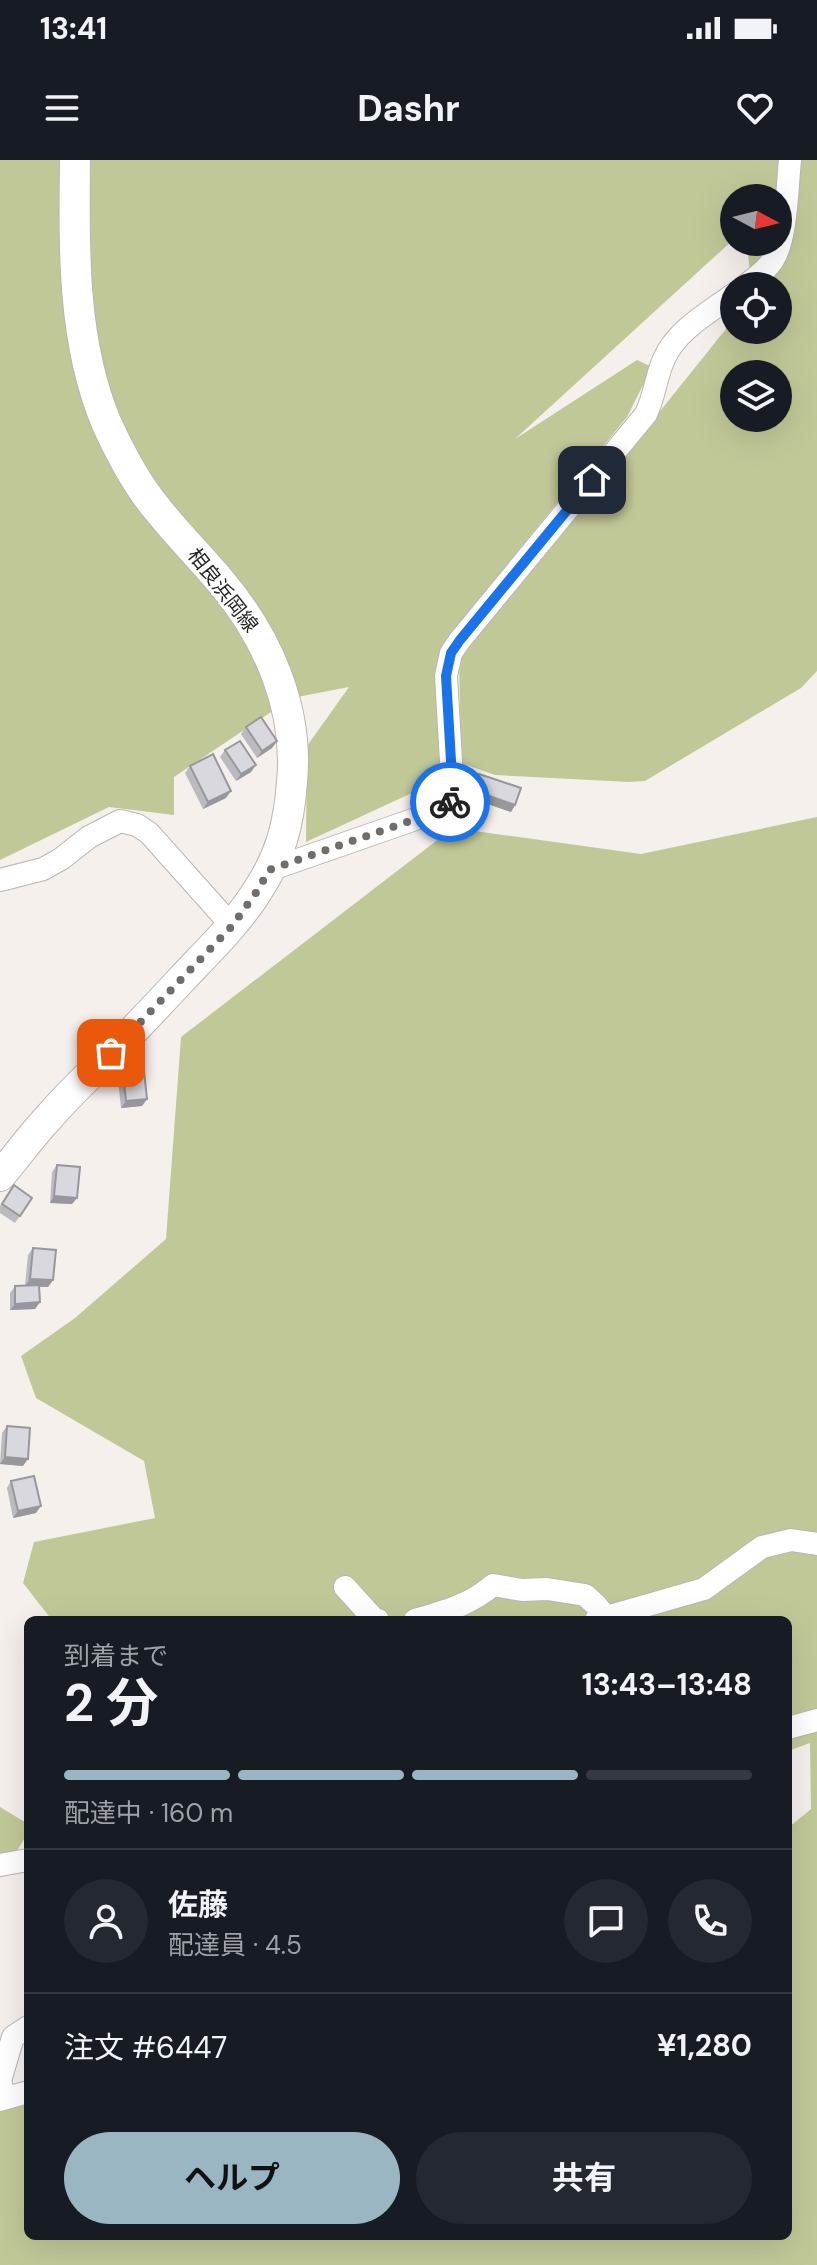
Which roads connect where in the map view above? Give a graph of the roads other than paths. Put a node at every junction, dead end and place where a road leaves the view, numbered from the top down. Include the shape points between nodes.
1 (75, 160) edge
2 (790, 160) edge
3 (764, 272) edge
4 (720, 305) edge
5 (269, 870) junction
6 (0, 880) edge
7 (232, 926) junction
8 (0, 1176) edge
9 (817, 1544) edge
10 (345, 1587) dead end
11 (371, 1616) edge
12 (430, 1616) edge
13 (600, 1616) edge
14 (608, 1616) edge
15 (817, 1720) edge
16 (792, 1727) edge
17 (24, 1861) edge
18 (0, 1865) edge
19 (24, 2030) edge
20 (24, 2093) edge
21 (2, 2099) edge

1 - 5 main road, 相良浜岡線 via 80,323 105,420 156,508 259,635 286,704 294,767 289,816
2 - 3 street via 781,242
4 - 5 street via 674,343 646,414 451,653 446,676 453,795 447,808
5 - 7 main road, 相良浜岡線
6 - 7 street via 43,869 120,821 149,833
7 - 8 main road, 相良浜岡線 via 51,1114
9 - 14 street via 791,1540 762,1547 704,1589
10 - 11 street
12 - 13 street via 456,1609 493,1585 585,1595
15 - 16 street
17 - 18 street
19 - 21 street via 13,2037 0,2081
20 - 21 street

